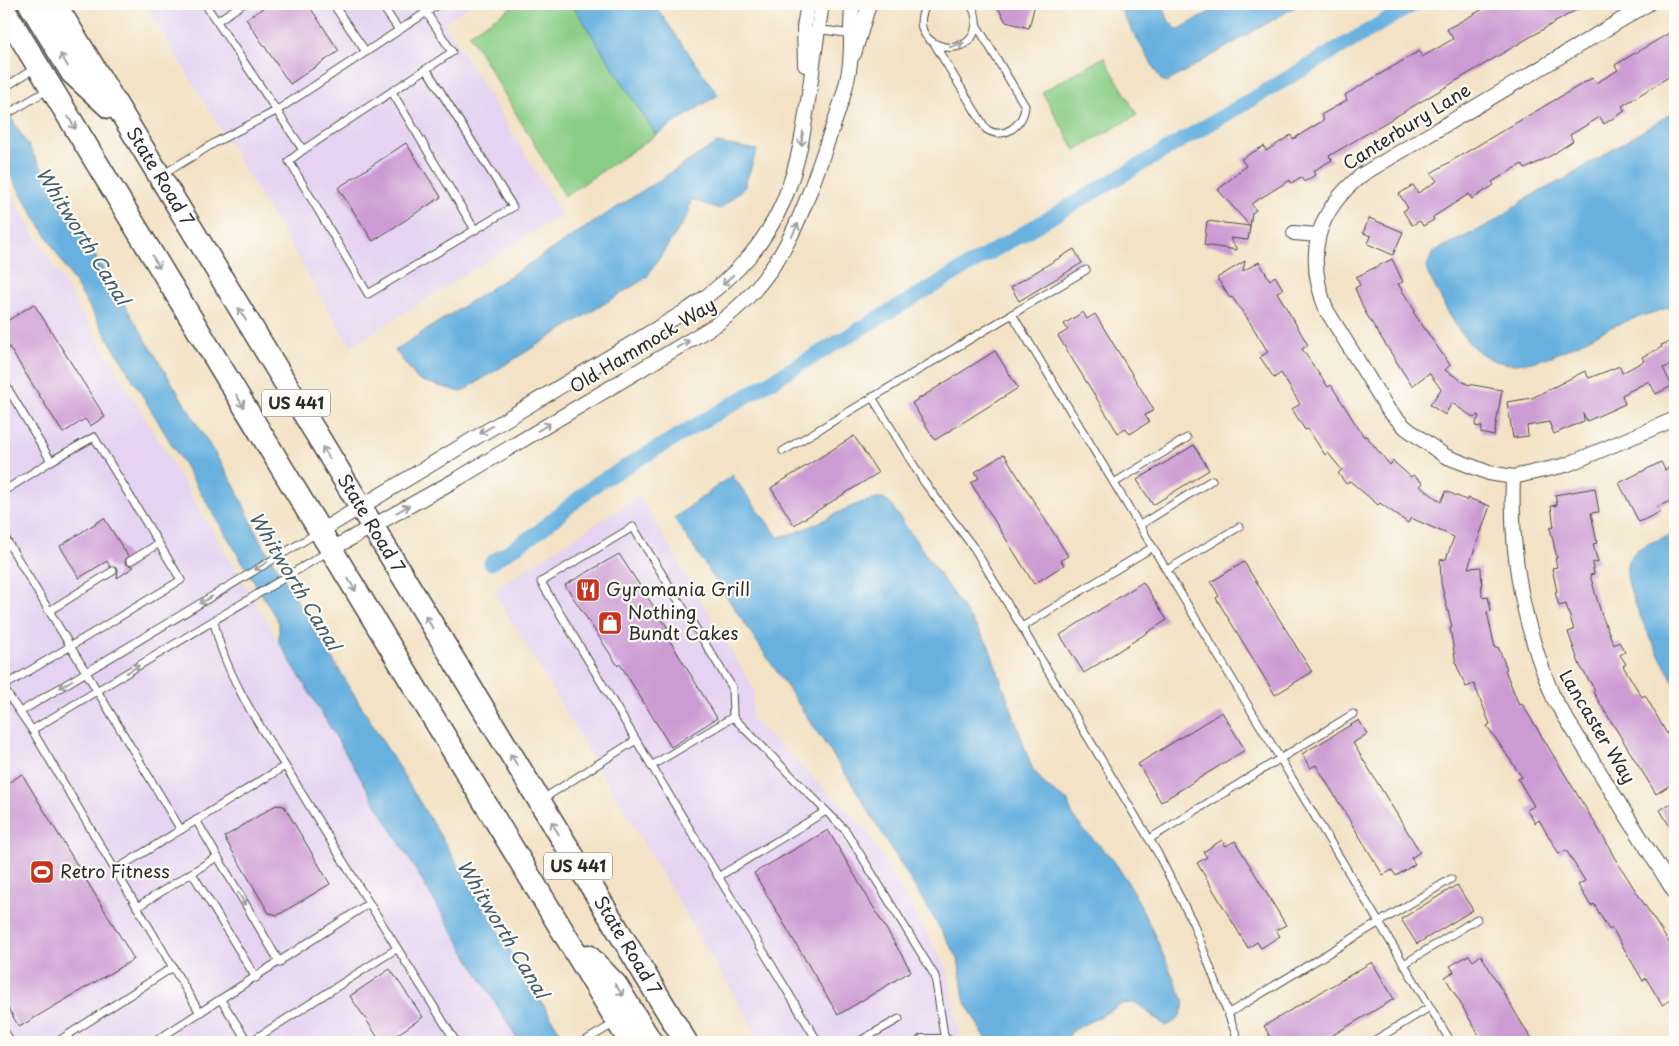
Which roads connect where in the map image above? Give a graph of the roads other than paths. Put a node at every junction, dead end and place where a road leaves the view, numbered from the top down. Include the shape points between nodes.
1 (30, 4) edge
2 (55, 4) edge
3 (205, 4) edge
4 (242, 4) edge
5 (333, 4) edge
6 (381, 4) edge
7 (421, 4) edge
8 (439, 4) edge
9 (815, 4) edge
10 (869, 4) edge
11 (970, 4) edge
12 (1648, 4) edge
13 (925, 5) edge
14 (4, 10) edge
15 (852, 10) dead end
16 (426, 12) junction
17 (217, 21) junction
18 (976, 24) junction
19 (811, 28) junction
20 (399, 30) junction
21 (855, 35) junction
22 (935, 45) junction
23 (366, 52) junction
24 (38, 67) junction
25 (427, 70) junction
26 (4, 88) edge
27 (51, 88) junction
28 (392, 92) junction
29 (276, 111) junction
30 (6, 114) edge
31 (123, 118) junction
32 (303, 150) junction
33 (160, 177) junction
34 (475, 230) junction
35 (1294, 233) dead end
36 (1318, 235) junction
37 (1086, 270) dead end
38 (1012, 314) junction
39 (4, 382) edge
40 (872, 397) junction
41 (1675, 419) edge
42 (1187, 438) dead end
43 (783, 451) dead end
44 (51, 461) junction
45 (1513, 477) junction
46 (1212, 480) dead end
47 (1114, 483) junction
48 (4, 491) edge
49 (359, 507) junction
50 (1140, 525) junction
51 (371, 527) junction
52 (1239, 527) dead end
53 (4, 536) edge
54 (325, 541) junction
55 (158, 544) junction
56 (1153, 547) junction
57 (130, 561) dead end
58 (1167, 570) junction
59 (113, 571) dead end
60 (49, 611) junction
61 (214, 622) junction
62 (1022, 627) junction
63 (71, 646) junction
64 (86, 672) junction
65 (4, 687) edge
66 (97, 690) junction
67 (20, 712) junction
68 (1353, 714) dead end
69 (733, 717) junction
70 (32, 730) junction
71 (636, 740) junction
72 (1281, 758) junction
73 (285, 766) junction
74 (651, 766) junction
75 (539, 802) junction
76 (826, 811) junction
77 (196, 820) junction
78 (180, 830) junction
79 (1149, 839) junction
80 (218, 857) junction
81 (115, 870) junction
82 (192, 873) junction
83 (718, 877) junction
84 (1451, 879) dead end
85 (1675, 891) edge
86 (368, 904) junction
87 (137, 907) junction
88 (1477, 919) dead end
89 (1380, 923) junction
90 (571, 944) junction
91 (396, 949) junction
92 (280, 963) junction
93 (1404, 964) junction
94 (173, 967) junction
95 (256, 978) junction
96 (221, 1000) junction
97 (1430, 1007) junction
98 (200, 1013) junction
99 (1229, 1013) junction
100 (899, 1019) dead end
101 (618, 1021) junction
102 (4, 1031) edge
103 (11, 1042) edge
104 (60, 1042) edge
105 (154, 1042) edge
106 (249, 1042) edge
107 (456, 1042) edge
108 (583, 1042) edge
109 (630, 1042) edge
110 (651, 1042) edge
111 (686, 1042) edge
112 (818, 1042) edge
113 (858, 1042) edge
114 (923, 1042) edge
115 (945, 1042) edge
116 (1239, 1042) edge
117 (1372, 1042) edge
118 (1451, 1042) edge

31 -> 1 main road via 72,73
2 - 31 main road, State Road 7 / US 441
3 - 17 lane
4 - 17 lane
5 - 23 lane
6 - 20 lane
7 - 16 lane
8 - 16 lane
9 - 19 street, Old Hammock Way
10 - 21 street, Old Hammock Way
11 - 18 lane
12 - 36 street, Canterbury Lane via 1363,174 1335,200
13 - 22 lane via 921,24 925,36
14 - 24 main road, US 441
15 - 21 street, Old Hammock Way
16 - 20 lane
16 - 25 lane via 452,52
17 - 29 lane
22 -> 18 lane via 958,47 969,40
18 - 22 lane via 1025,106 1019,124 1004,133 986,130
19 - 21 lane
19 -> 49 street, Old Hammock Way via 798,160 782,209 759,247 725,284 690,309
20 - 23 lane
51 -> 21 street, Old Hammock Way via 717,324 747,300 771,271 797,226 840,104
23 - 29 lane
24 - 26 lane
24 - 27 main road, US 441
25 - 28 lane
25 - 34 lane via 513,206
27 - 30 lane
27 -> 54 main road, US 441
28 - 32 lane
28 - 34 lane
29 - 32 lane
29 - 33 lane via 216,142
31 - 33 main road, State Road 7 / US 441
32 - 34 lane via 289,161 368,294
49 -> 33 main road, State Road 7 / US 441
35 - 36 street
36 - 45 street, Canterbury Lane via 1315,274 1323,302 1389,411 1445,456 1474,468
37 - 38 lane
38 - 40 lane
38 - 47 lane
39 - 44 lane
40 - 43 lane
40 - 62 lane via 924,482 974,548
41 - 45 street via 1566,465
42 - 47 lane
44 - 48 lane
44 - 55 lane via 94,438
45 - 85 street, Lancaster Way via 1512,516 1518,582 1539,664 1554,699
46 - 50 lane
47 - 50 lane
49 - 51 main road, State Road 7 / US 441
49 - 54 street, Old Hammock Way
50 - 56 lane
51 - 54 street, Old Hammock Way
75 -> 51 main road, State Road 7 / US 441
52 - 58 lane
53 - 60 lane
54 - 61 lane via 285,578
54 -> 64 lane via 275,558
54 -> 90 main road, US 441
55 - 57 lane
55 - 63 lane via 181,580
56 - 58 lane
56 - 62 lane
58 - 72 lane
59 - 60 lane
60 - 63 lane
66 -> 61 lane
61 - 73 lane via 224,656
62 - 79 lane
63 - 64 lane
63 - 65 lane
64 - 66 lane
64 -> 67 lane
65 - 67 lane
66 - 70 lane
66 - 78 lane
67 - 70 lane
68 - 72 lane
69 - 71 lane via 732,687 634,527 541,582
69 - 74 lane
69 - 76 lane
70 - 81 lane
71 - 74 lane
71 - 75 lane
72 - 79 lane
72 - 89 lane
73 - 77 lane
73 - 86 lane
74 - 83 lane
111 -> 75 main road, State Road 7 / US 441
76 - 83 lane
76 - 115 lane via 846,831 935,976
77 - 78 lane
77 - 80 lane
78 - 81 lane
79 - 99 lane via 1191,920
80 - 82 lane
80 -> 92 lane
81 - 87 lane
82 - 87 lane
82 - 95 lane
83 - 112 lane
84 - 89 lane
86 - 91 lane
86 - 92 lane
87 - 94 lane
88 - 93 lane
89 - 93 lane
89 - 99 lane
90 - 101 main road, US 441
90 -> 110 main road via 592,959 616,985
91 - 106 lane
91 - 107 lane
92 - 95 lane
93 - 97 lane
94 - 98 lane
94 - 104 lane
95 - 96 lane
96 - 98 lane
96 - 106 lane
97 - 117 lane
97 - 118 lane
98 - 105 lane
99 - 116 lane
100 - 113 lane
101 - 108 lane
101 - 109 main road, US 441
102 - 103 lane
114 - 115 street

